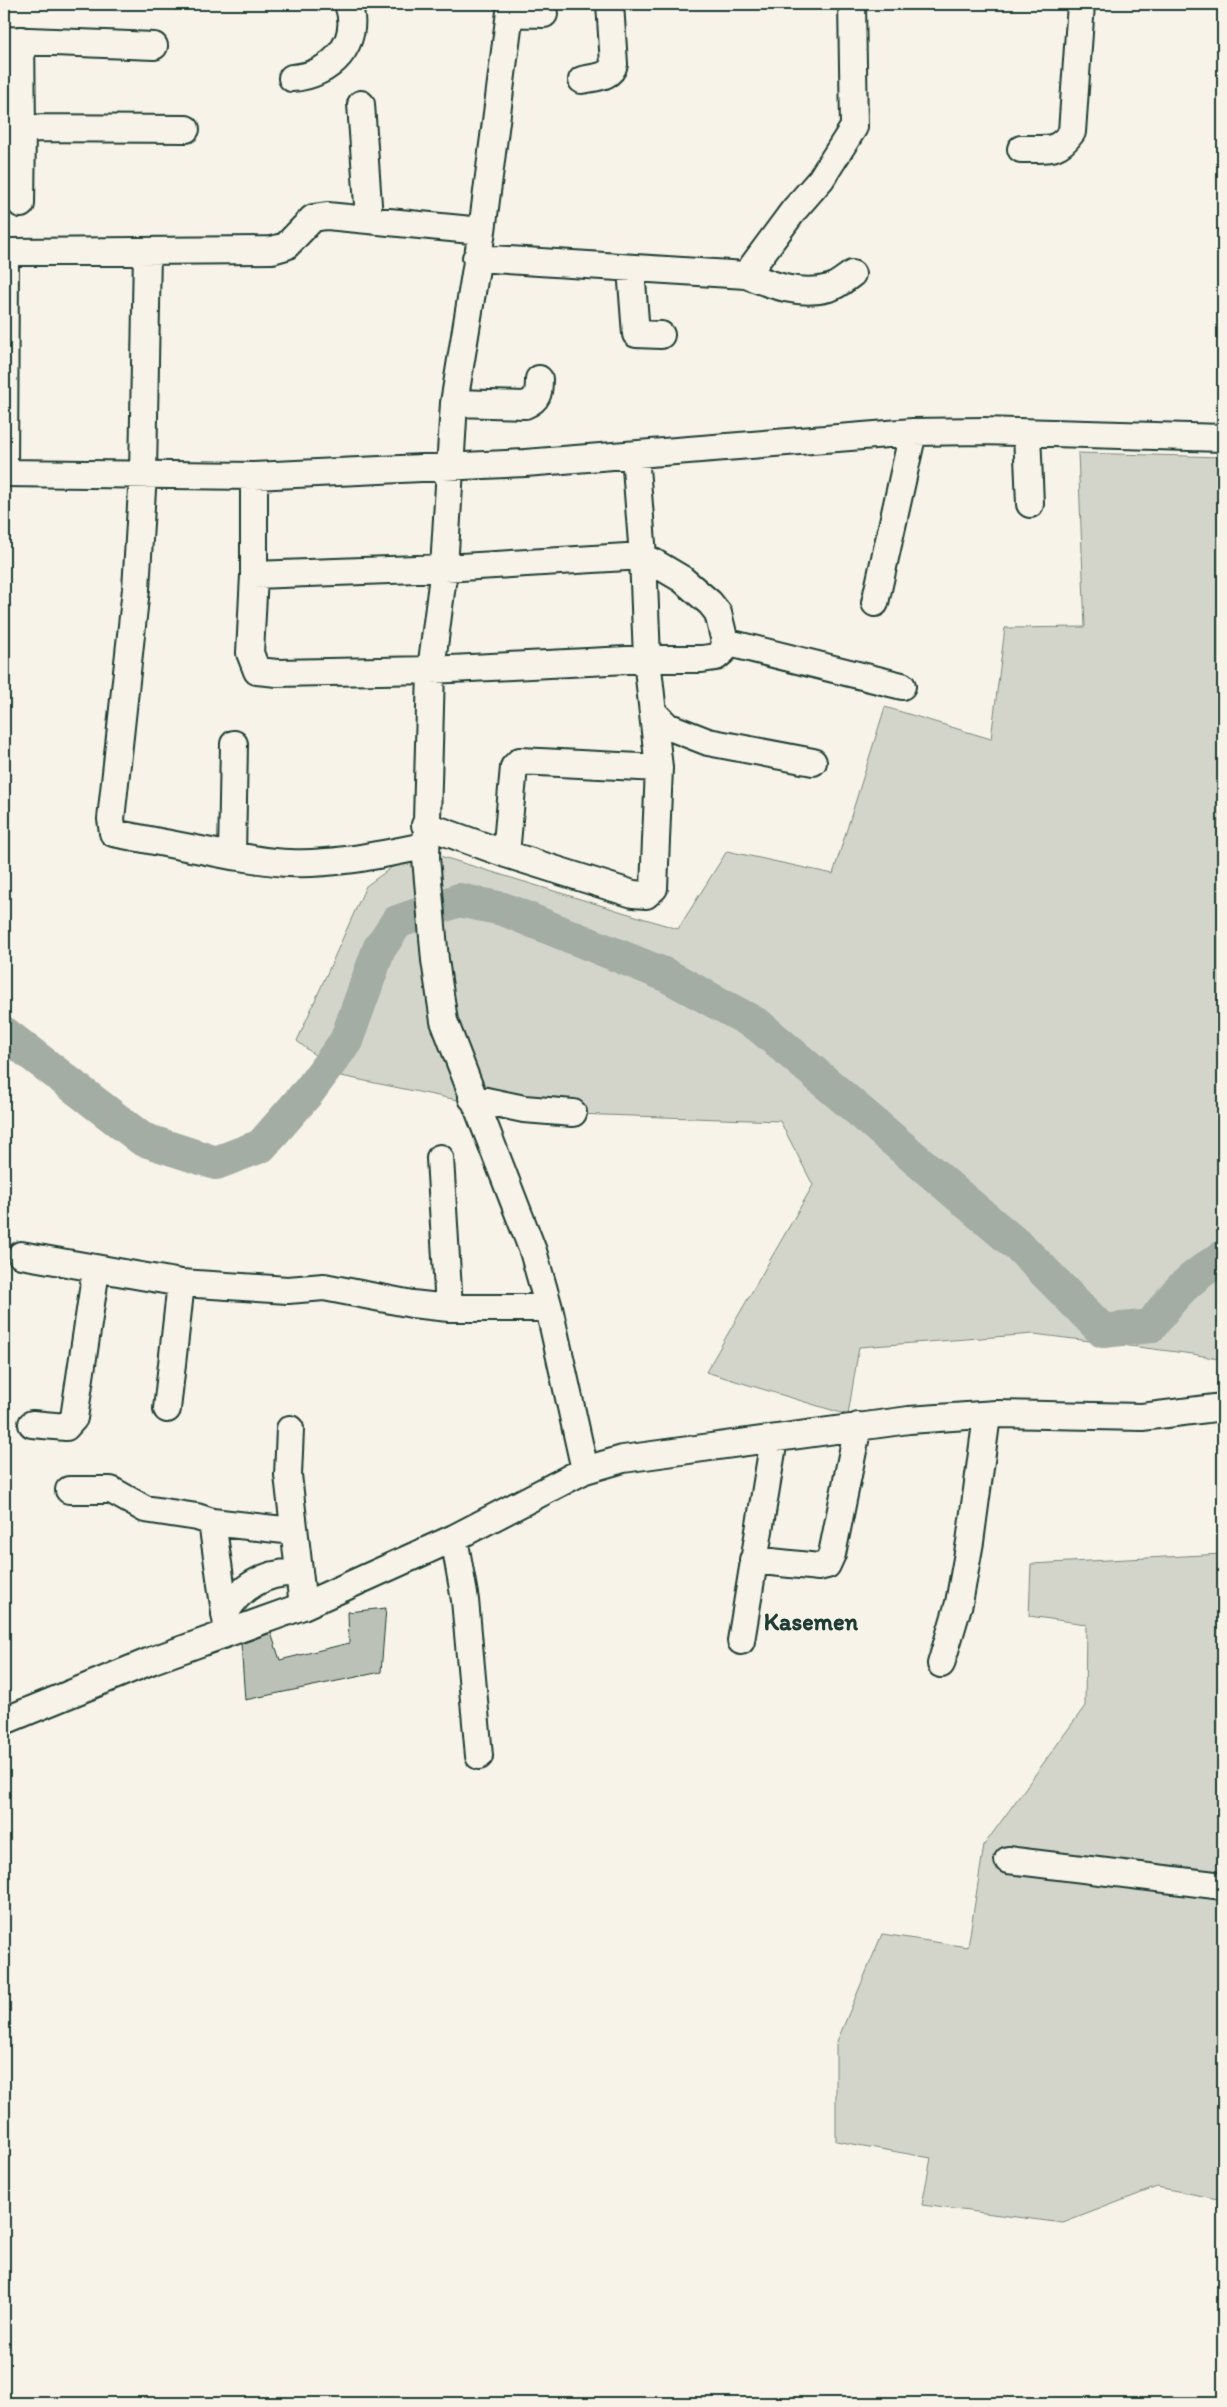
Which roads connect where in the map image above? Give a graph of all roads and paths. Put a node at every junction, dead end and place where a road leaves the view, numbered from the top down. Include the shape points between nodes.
1 (348, 4) edge
2 (610, 4) edge
3 (852, 4) edge
4 (1081, 4) edge
5 (511, 9) edge
6 (544, 14) dead end
7 (12, 40) edge
8 (154, 46) dead end
9 (292, 78) dead end
10 (582, 80) dead end
11 (361, 104) dead end
12 (22, 128) junction
13 (186, 129) dead end
14 (1021, 149) dead end
15 (21, 204) dead end
16 (368, 219) junction
17 (482, 231) junction
18 (147, 252) junction
19 (476, 258) junction
20 (631, 269) junction
21 (852, 274) dead end
22 (746, 275) junction
23 (661, 335) dead end
24 (539, 379) dead end
25 (454, 403) junction
26 (913, 432) junction
27 (1027, 433) junction
28 (1223, 438) edge
29 (635, 455) junction
30 (449, 466) junction
31 (143, 473) junction
32 (4, 474) edge
33 (254, 476) junction
34 (1030, 504) dead end
35 (643, 556) junction
36 (444, 568) junction
37 (254, 575) junction
38 (876, 602) dead end
39 (725, 642) junction
40 (647, 659) junction
41 (431, 670) junction
42 (902, 686) dead end
43 (653, 712) junction
44 (234, 744) dead end
45 (813, 762) dead end
46 (659, 768) junction
47 (425, 843) junction
48 (506, 854) junction
49 (232, 856) junction
50 (472, 1098) junction
51 (573, 1113) dead end
52 (440, 1158) dead end
53 (21, 1255) dead end
54 (96, 1270) junction
55 (181, 1283) junction
56 (449, 1308) junction
57 (549, 1308) junction
58 (1223, 1406) edge
59 (167, 1409) dead end
60 (987, 1416) junction
61 (32, 1424) dead end
62 (858, 1426) junction
63 (290, 1429) dead end
64 (774, 1439) junction
65 (585, 1470) junction
66 (69, 1490) dead end
67 (212, 1522) junction
68 (293, 1531) junction
69 (454, 1538) junction
70 (753, 1560) junction
71 (298, 1573) junction
72 (303, 1606) junction
73 (226, 1624) junction
74 (741, 1641) dead end
75 (941, 1664) dead end
76 (4, 1721) edge
77 (479, 1756) dead end
78 (1008, 1860) dead end
79 (1223, 1886) edge

1 - 9 street via 350,35 341,53 324,70
2 - 10 street via 613,70 609,74
3 - 22 street via 854,127 821,179
4 - 14 street via 1072,132 1062,144 1051,148
5 - 6 street
5 - 17 street
7 - 8 street
7 - 12 street
11 - 16 street
12 - 13 street
12 - 15 street
16 - 17 street
16 - 18 street via 313,218 286,246 272,250
17 - 19 street
18 - 31 street
18 - 32 street via 15,251 6,255
19 - 20 street
19 - 25 street
20 - 22 street
20 - 23 street via 636,334
21 - 22 street via 829,288 803,291 774,286
24 - 25 street via 534,402 525,405
25 - 30 street
26 - 27 street
26 - 29 street
26 - 38 street
27 - 28 street
27 - 34 street
29 - 30 street
29 - 35 street
30 - 33 street
30 - 36 street
31 - 32 street
31 - 33 street
31 - 49 street via 129,664 110,827 112,833 120,835
33 - 37 street
35 - 36 street
35 - 39 street via 682,579 710,603 718,613
35 - 40 street
36 - 37 street
36 - 41 street
37 - 41 street via 250,654 257,671
39 - 40 street via 723,651 716,656
39 - 42 street
40 - 41 street
40 - 43 street
41 - 47 street
43 - 45 street via 667,726 708,742
43 - 46 street
44 - 49 street
46 - 48 street via 520,761 514,766
46 - 48 street via 654,888 646,895
47 - 48 street
47 - 49 street via 366,857 312,863
47 - 50 street via 434,960 444,1021
50 - 51 street via 524,1110
50 - 57 street via 533,1251
52 - 56 street
53 - 54 street
54 - 55 street
54 - 61 street via 74,1418 66,1427
55 - 56 street via 288,1290 324,1287
55 - 59 street
56 - 57 street
57 - 65 street
58 - 60 street via 1142,1417
60 - 62 street
60 - 75 street via 959,1603
62 - 64 street
62 - 70 street via 827,1565 819,1567
63 - 68 street via 288,1475
64 - 65 street via 623,1459
64 - 70 street
65 - 69 street
66 - 67 street via 111,1490 145,1509
67 - 68 street
67 - 73 street
68 - 71 street
69 - 72 street
69 - 77 street via 466,1608
70 - 74 street
71 - 72 street
71 - 73 street via 284,1572 258,1580 231,1602
72 - 73 street
73 - 76 street via 153,1660
78 - 79 street

